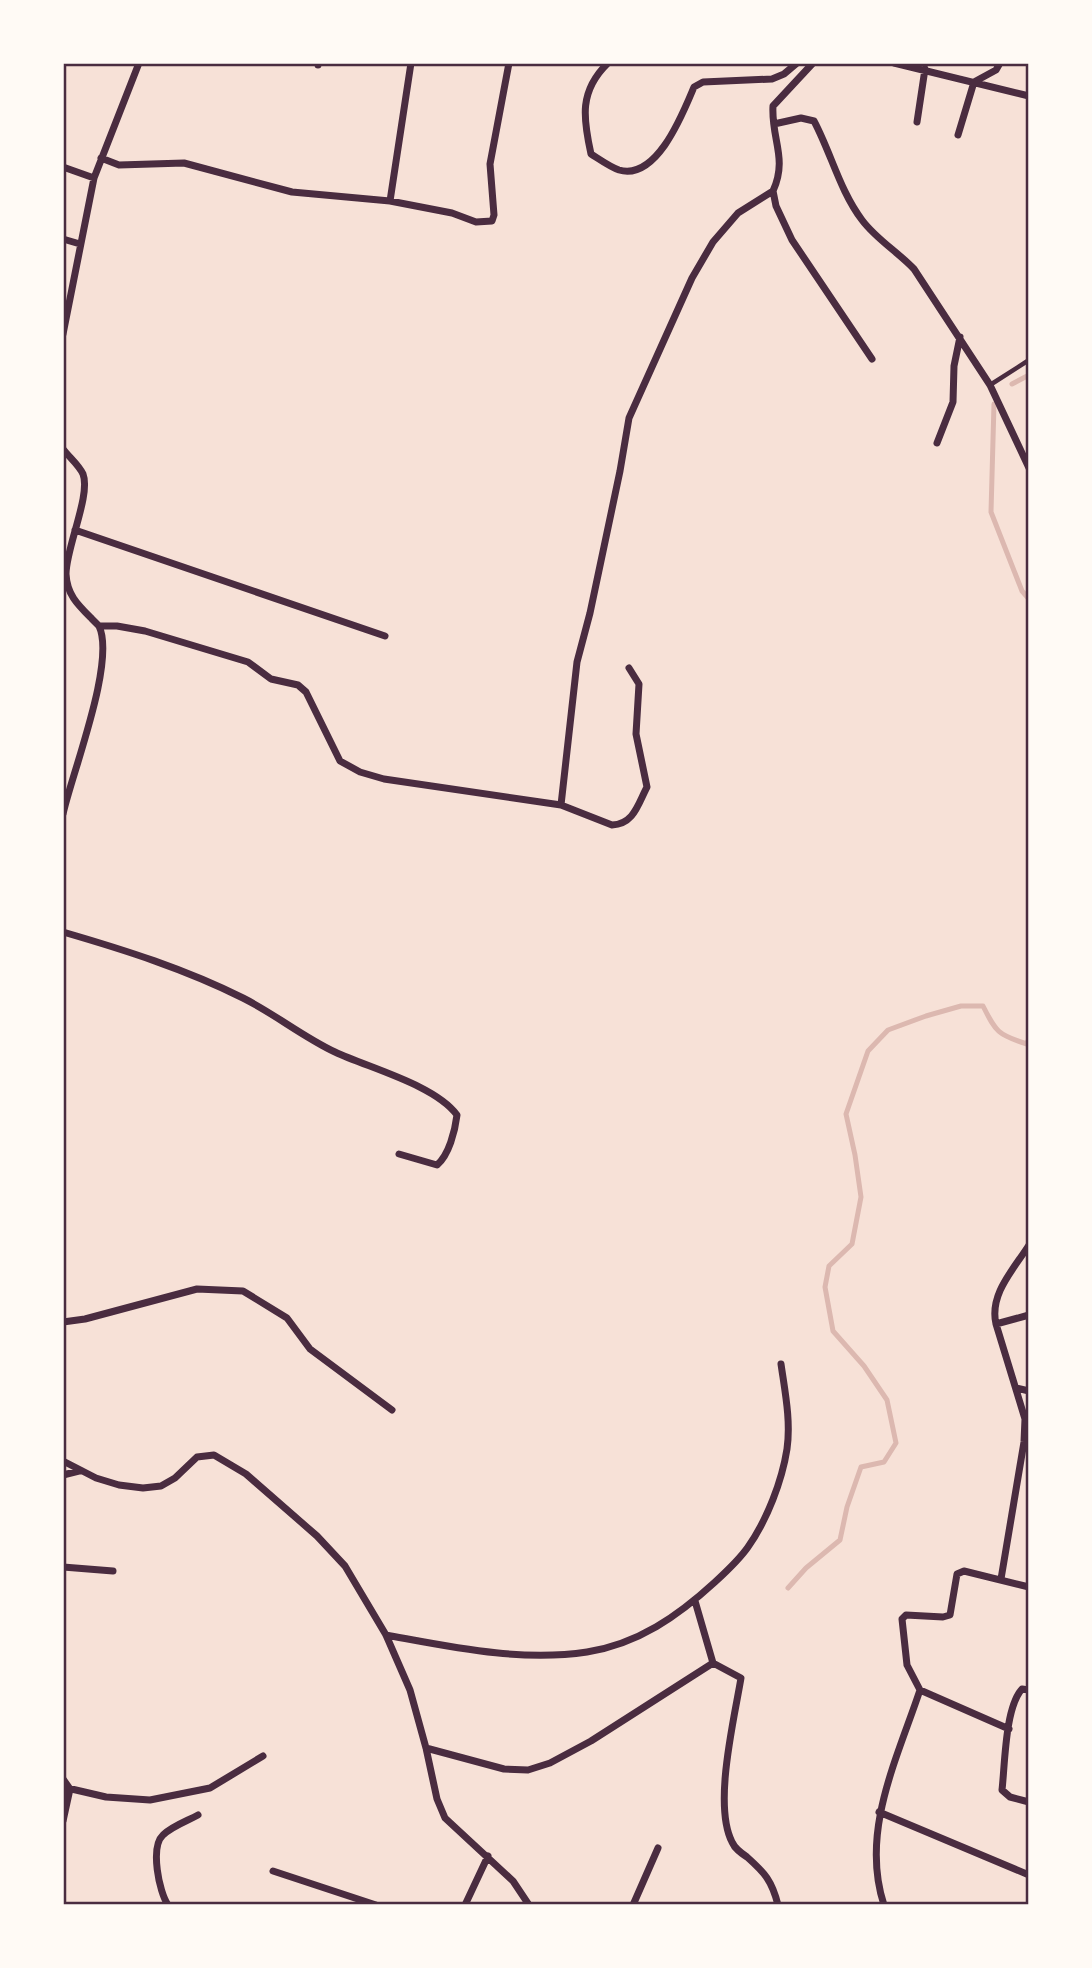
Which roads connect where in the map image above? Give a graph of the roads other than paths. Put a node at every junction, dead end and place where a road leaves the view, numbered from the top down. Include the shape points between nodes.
1 (139, 63) edge
2 (411, 63) edge
3 (509, 63) edge
4 (608, 63) edge
5 (797, 63) edge
6 (813, 63) edge
7 (894, 63) edge
8 (999, 63) edge
9 (925, 69) junction
10 (974, 82) junction
11 (1029, 96) edge
12 (917, 122) dead end
13 (774, 124) junction
14 (958, 135) dead end
15 (101, 158) junction
16 (63, 167) edge
17 (94, 178) junction
18 (773, 191) junction
19 (390, 201) junction
20 (63, 239) edge
21 (80, 244) junction
22 (63, 333) edge
23 (960, 337) junction
24 (872, 359) dead end
25 (1029, 360) edge
26 (990, 385) junction
27 (937, 443) dead end
28 (63, 449) edge
29 (1029, 468) edge
30 (75, 530) junction
31 (99, 626) junction
32 (385, 636) dead end
33 (629, 668) dead end
34 (67, 781) edge
35 (561, 805) junction
36 (63, 814) edge
37 (63, 932) edge
38 (399, 1154) dead end
39 (1029, 1245) edge
40 (1029, 1315) edge
41 (63, 1322) edge
42 (996, 1324) junction
43 (781, 1364) dead end
44 (1016, 1388) junction
45 (1029, 1391) edge
46 (392, 1410) dead end
47 (63, 1461) edge
48 (79, 1471) junction
49 (63, 1475) edge
50 (63, 1567) edge
51 (113, 1571) dead end
52 (1001, 1579) junction
53 (1029, 1587) edge
54 (695, 1601) junction
55 (386, 1635) junction
56 (713, 1663) junction
57 (920, 1690) junction
58 (1029, 1690) edge
59 (1009, 1729) junction
60 (426, 1748) junction
61 (263, 1756) dead end
62 (63, 1779) edge
63 (66, 1788) edge
64 (1029, 1802) edge
65 (879, 1812) junction
66 (198, 1815) dead end
67 (63, 1821) edge
68 (659, 1848) dead end
69 (488, 1856) junction
70 (273, 1871) dead end
71 (1029, 1875) edge
72 (169, 1905) edge
73 (376, 1905) edge
74 (465, 1905) edge
75 (529, 1905) edge
76 (634, 1905) edge
77 (778, 1905) edge
78 (884, 1905) edge

1 - 15 street
2 - 19 street
3 - 19 street via 490,164 492,221 476,222
4 - 5 street via 588,91 585,125 590,154 620,171 633,171 650,164 665,146 694,87 703,82 772,79
6 - 13 street via 773,107
7 - 9 street
8 - 10 street via 996,70
9 - 10 street
9 - 12 street
10 - 11 street
10 - 14 street
13 - 18 street via 781,171
13 - 23 street via 801,118 814,121 861,219 914,269
15 - 17 street
15 - 19 street via 118,165 184,163 292,192
16 - 17 street
17 - 21 street
18 - 24 street via 792,240
18 - 35 street via 738,213 713,242 629,418 577,662
20 - 21 street
21 - 22 street
23 - 26 street
23 - 27 street via 953,402
25 - 26 lane
26 - 29 street
28 - 30 street via 82,472 85,484
30 - 31 street via 67,587 73,600
30 - 32 street
31 - 34 street via 103,658 99,690
31 - 35 street via 145,631 248,662 271,679 298,685 306,692 340,761 360,772
33 - 35 street via 639,684 636,734 647,787 629,820 621,825
34 - 36 street
37 - 38 street via 180,968 245,999 334,1052 402,1079 450,1106 457,1115 456,1126 437,1165
39 - 42 street via 998,1293
40 - 42 street
41 - 46 street via 197,1289 243,1291 287,1318 310,1349
42 - 44 street
43 - 54 street via 789,1424 774,1493 747,1549
44 - 45 street
44 - 52 street via 1025,1419 1024,1442
47 - 48 street
48 - 49 street
48 - 55 street via 119,1485 161,1486 197,1457 214,1455 292,1512 345,1566
50 - 51 street
52 - 53 street
52 - 57 street via 964,1571 957,1574 950,1615 906,1615 902,1619 907,1665
54 - 55 street via 641,1636 585,1652 497,1653
54 - 56 street
55 - 60 street via 410,1690
56 - 60 street via 591,1741 528,1770 504,1769
56 - 77 street via 741,1678 724,1797 726,1829 733,1846 766,1873
57 - 59 street
57 - 65 street
58 - 59 street via 1016,1695
59 - 64 street via 1002,1790
60 - 69 street via 445,1818
61 - 63 street via 210,1788 150,1800
62 - 63 street
63 - 67 street
65 - 71 street
65 - 78 street via 875,1859
66 - 72 street via 159,1840 159,1881
68 - 76 street
69 - 74 street
69 - 75 street
70 - 73 street

